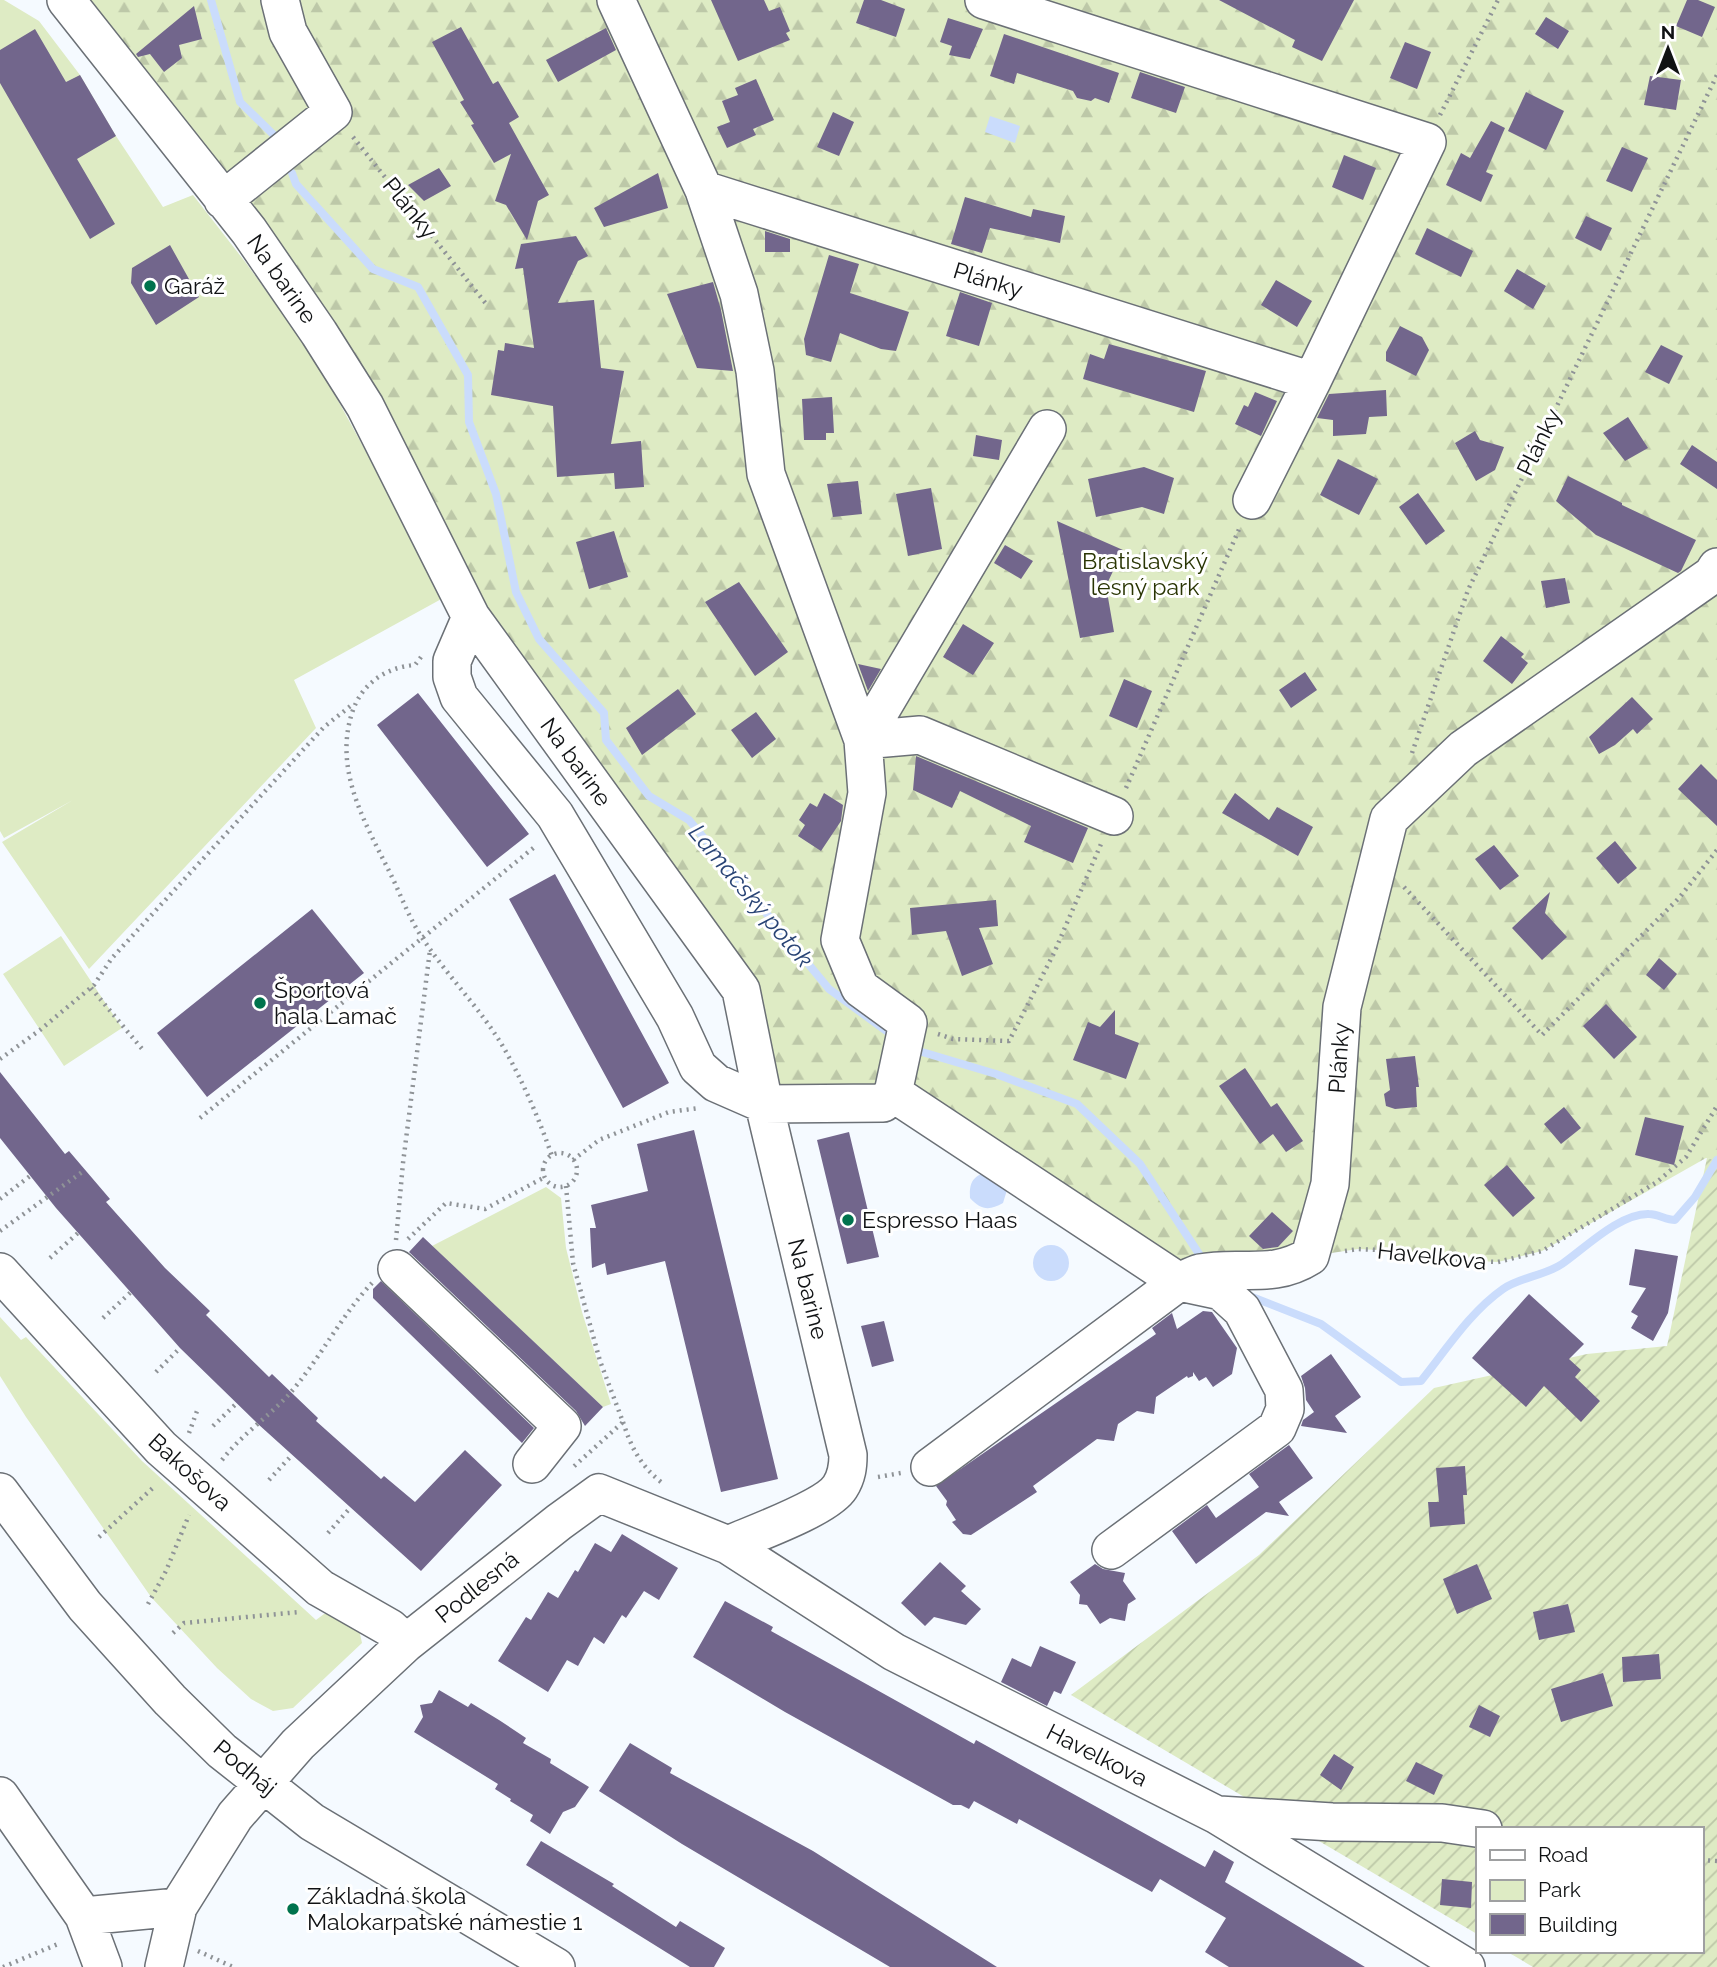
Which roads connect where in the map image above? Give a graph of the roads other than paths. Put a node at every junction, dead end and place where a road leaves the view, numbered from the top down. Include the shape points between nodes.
1 (66, 0) edge
2 (280, 0) edge
3 (616, 0) edge
4 (984, 0) edge
5 (704, 190) junction
6 (223, 200) junction
7 (1312, 382) junction
8 (1047, 429) dead end
9 (1252, 500) road end
10 (1717, 567) edge
11 (471, 617) junction
12 (863, 740) junction
13 (1114, 816) road end
14 (896, 1078) junction
15 (764, 1104) junction
16 (398, 1255) road end
17 (0, 1272) edge
18 (1179, 1282) junction
19 (532, 1464) dead end
20 (930, 1467) dead end
21 (0, 1492) edge
22 (728, 1545) junction
23 (1111, 1550) dead end
24 (406, 1643) junction
25 (261, 1784) junction
26 (0, 1796) edge
27 (1217, 1815) junction
28 (1476, 1828) edge
29 (178, 1907) junction
30 (84, 1916) junction
31 (179, 1958) edge
32 (103, 1967) edge
33 (556, 1967) edge
34 (1466, 1967) edge

1 - 6 street, Na barine
2 - 6 street via 288,32 333,112
3 - 5 street
4 - 7 street via 1427,142
5 - 7 street, Plánky
5 - 12 street via 747,332 766,474
6 - 11 street, Na barine via 319,332 365,406
7 - 9 street
8 - 12 street
10 - 18 street, Plánky via 1712,575 1463,749 1389,820 1342,1007 1330,1184 1310,1256 1277,1270 1200,1273
11 - 15 street, Na barine via 741,990
11 - 15 street via 453,661 452,677 459,697 555,815 675,1017 698,1067 716,1083
12 - 13 street via 919,735
12 - 14 street via 867,793 840,940 860,988 907,1024
14 - 15 street via 883,1103
14 - 18 street
15 - 22 street, Na barine via 848,1454 847,1471 839,1489 819,1504
16 - 19 street via 562,1426
17 - 24 street, Bakošova via 161,1448 320,1588 390,1628
18 - 20 street
18 - 23 street via 1221,1291 1242,1310 1284,1391 1285,1409 1276,1427
21 - 25 street, Podháj via 119,1645 222,1751
22 - 24 street, Podlesná via 599,1493
22 - 27 street, Havelkova via 894,1653
24 - 25 street, Podlesná
25 - 29 street, Podlesná via 234,1816
25 - 33 street, Podháj via 312,1822
26 - 30 street
27 - 28 street via 1442,1822
27 - 34 street, Havelkova
29 - 30 street
29 - 31 street, Podlesná
30 - 32 street

